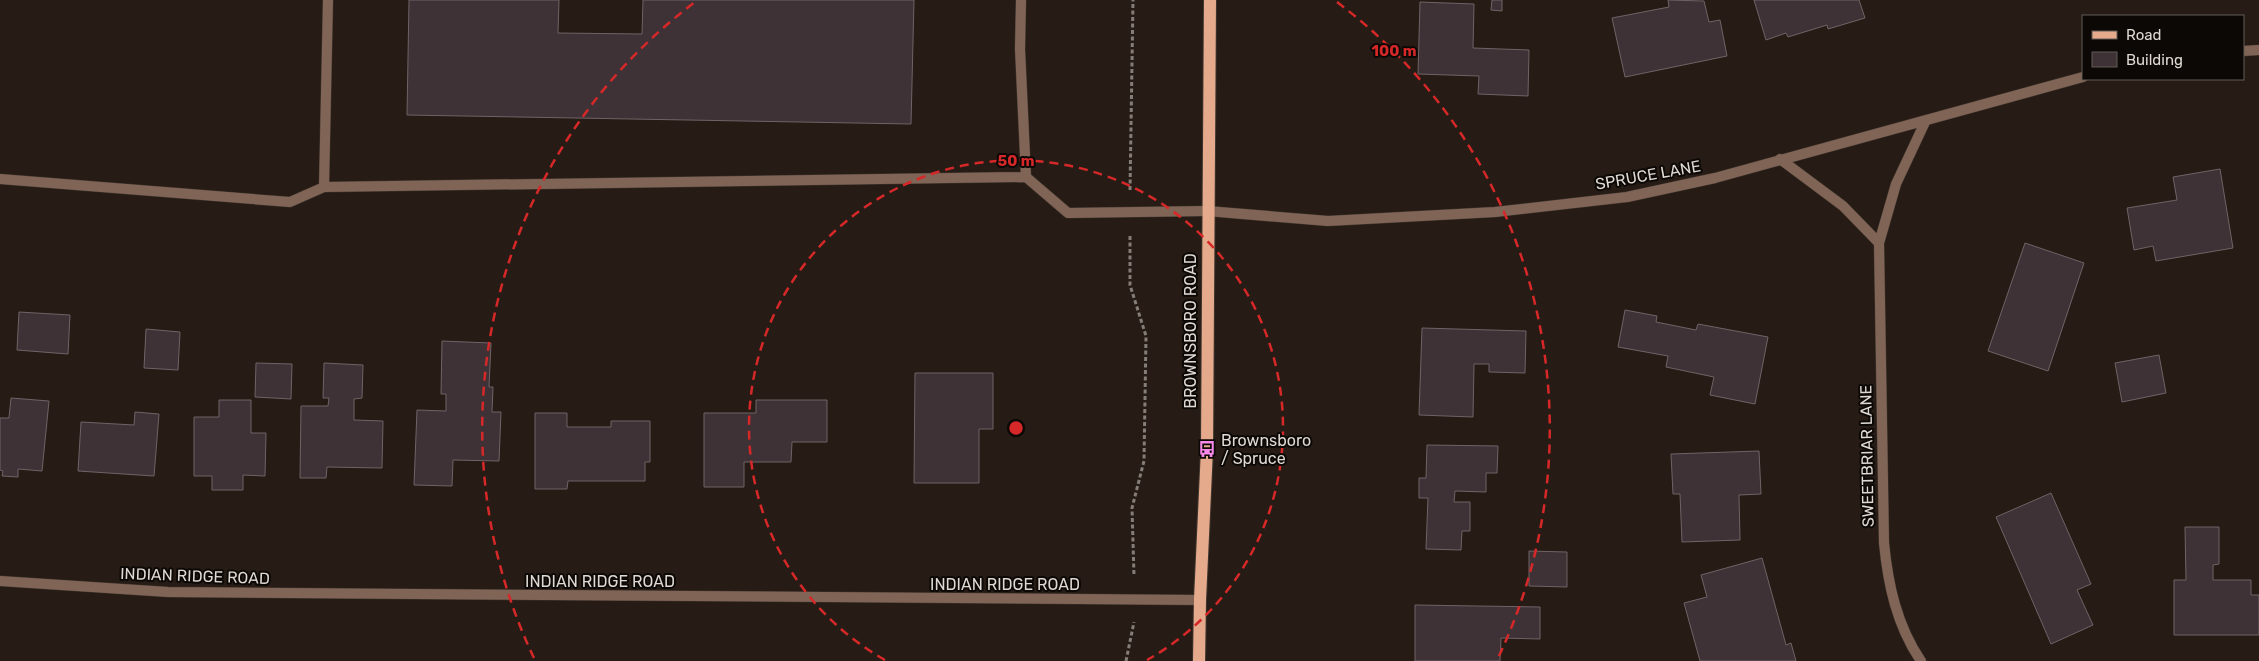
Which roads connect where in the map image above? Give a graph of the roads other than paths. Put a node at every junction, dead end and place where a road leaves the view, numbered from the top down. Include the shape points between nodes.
1 (328, 0) edge
2 (1021, 0) edge
3 (1210, 0) edge
4 (2259, 50) edge
5 (2244, 52) edge
6 (2082, 77) edge
7 (1926, 120) junction
8 (1780, 159) junction
9 (1026, 177) junction
10 (0, 179) edge
11 (324, 187) junction
12 (1207, 211) junction
13 (1879, 242) junction
14 (0, 581) edge
15 (1200, 600) junction
16 (1199, 661) edge
17 (1921, 661) edge

1 - 11 street
2 - 9 street
3 - 12 main road, BROWNSBORO ROAD
4 - 5 street
6 - 7 street, SPRUCE LANE
7 - 8 street, SPRUCE LANE
7 - 13 street, SWEETBRIAR LANE via 1896,184
8 - 12 street, SPRUCE LANE via 1715,178 1627,196 1495,212 1328,221
8 - 13 street via 1843,206
9 - 11 street
9 - 12 street, SPRUCE LANE via 1068,213
10 - 11 street via 290,202
12 - 15 main road, BROWNSBORO ROAD via 1206,449
13 - 17 street, SWEETBRIAR LANE via 1884,543 1888,580 1903,628
14 - 15 street, INDIAN RIDGE ROAD via 168,592
15 - 16 main road, BROWNSBORO ROAD

